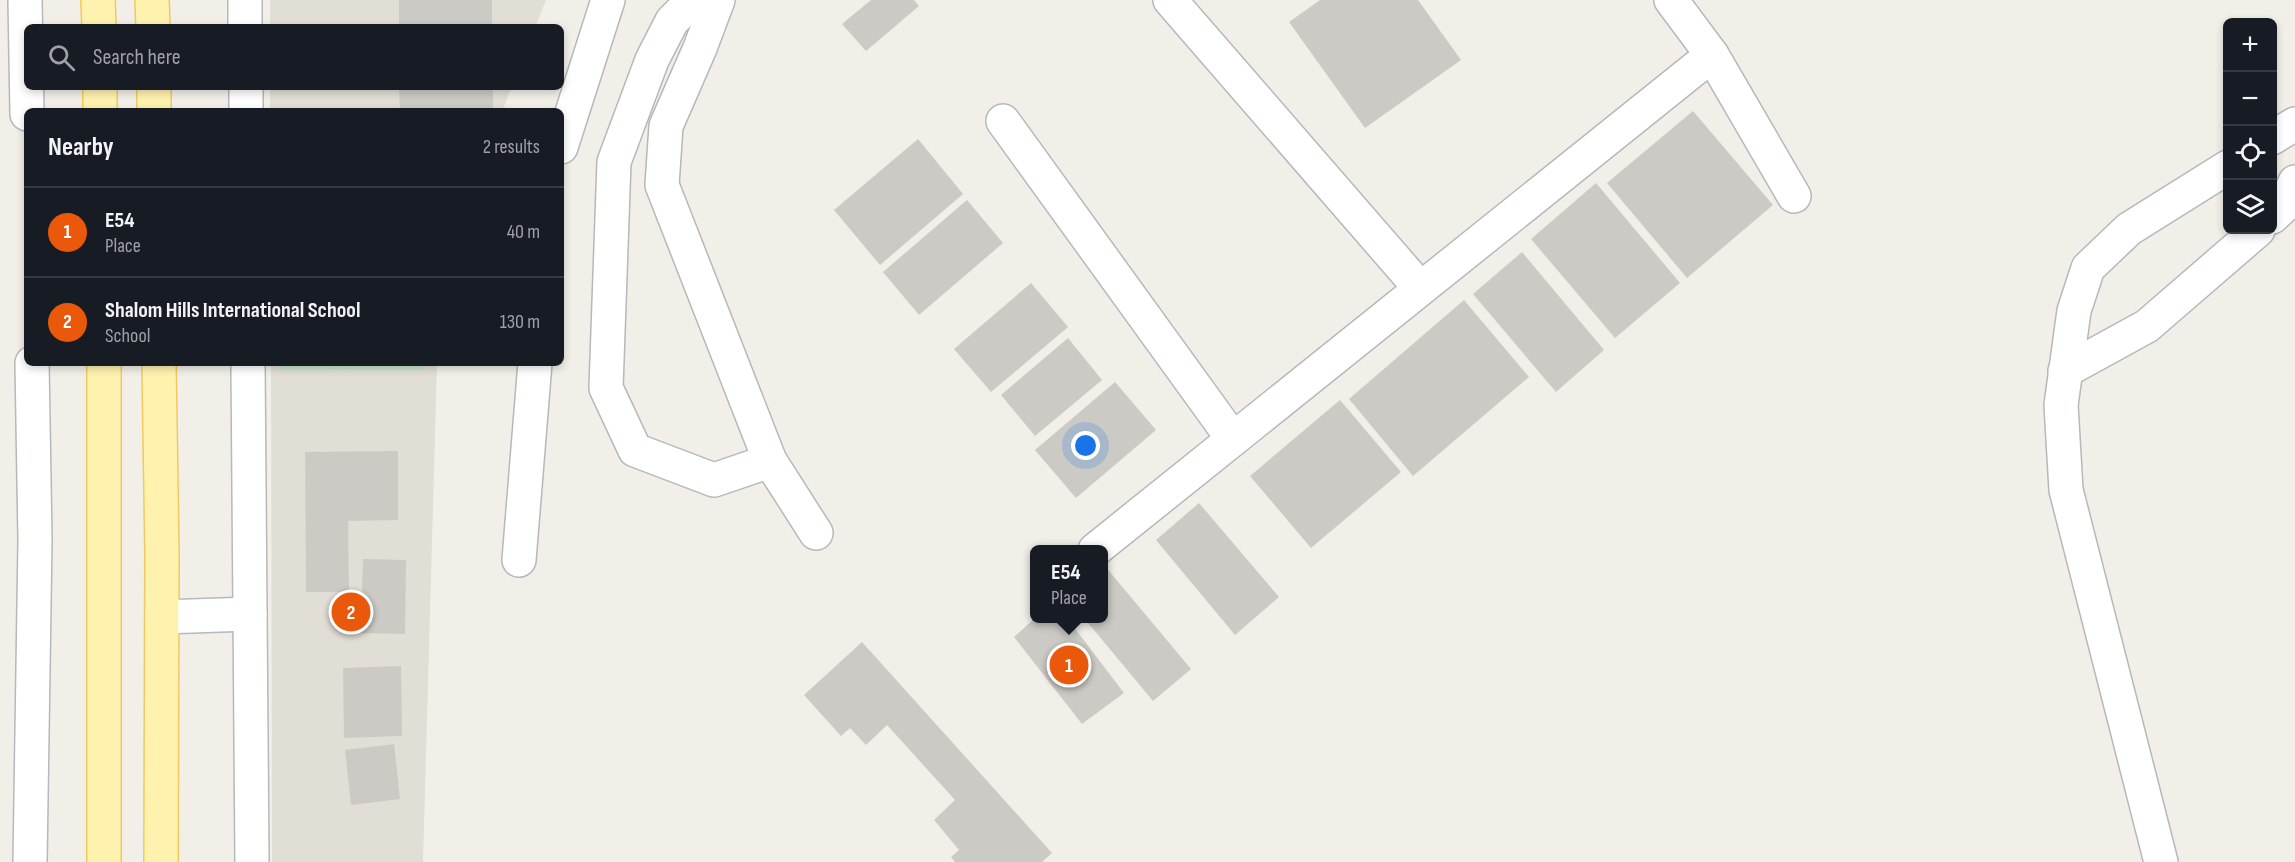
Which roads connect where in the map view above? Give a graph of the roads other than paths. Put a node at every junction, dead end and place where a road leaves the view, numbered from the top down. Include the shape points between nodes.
1 (25, 0) edge
2 (98, 0) edge
3 (152, 0) edge
4 (245, 0) edge
5 (608, 0) edge
6 (693, 0) edge
7 (718, 0) edge
8 (1170, 0) edge
9 (1671, 0) edge
10 (25, 24) edge
11 (99, 24) edge
12 (153, 24) edge
13 (245, 24) edge
14 (1712, 55) junction
15 (27, 90) edge
16 (100, 90) edge
17 (154, 90) edge
18 (246, 90) edge
19 (27, 108) edge
20 (100, 108) edge
21 (154, 108) edge
22 (246, 108) edge
23 (1003, 121) dead end
24 (2295, 124) edge
25 (2277, 135) edge
26 (564, 138) edge
27 (2223, 170) edge
28 (2295, 182) edge
29 (1794, 196) dead end
30 (2277, 212) edge
31 (2253, 234) edge
32 (1420, 288) junction
33 (32, 366) edge
34 (104, 366) edge
35 (159, 366) edge
36 (248, 366) edge
37 (535, 366) edge
38 (2065, 371) junction
39 (1233, 439) junction
40 (770, 461) junction
41 (816, 533) dead end
42 (1100, 545) edge
43 (519, 560) dead end
44 (250, 614) junction
45 (162, 617) junction
46 (30, 862) edge
47 (104, 862) edge
48 (161, 862) edge
49 (252, 862) edge
50 (2161, 862) edge

1 - 10 street
2 - 11 main road
3 - 12 main road
4 - 13 street
5 - 26 street
6 - 40 street via 672,21 652,60 614,162 606,388 635,450 714,480
7 - 40 street via 666,126 662,185
8 - 32 street
9 - 14 street
14 - 29 street
14 - 32 street
15 - 19 street
16 - 20 main road
17 - 21 main road
18 - 22 street
23 - 39 street
24 - 25 street
27 - 38 street via 2129,229 2088,268 2074,311
28 - 30 street
31 - 38 street via 2147,326
32 - 39 street
33 - 46 street via 35,540
34 - 47 main road
35 - 45 main road
36 - 44 street
37 - 43 street
38 - 50 street via 2061,405 2067,490
39 - 42 street
40 - 41 street
44 - 45 street
44 - 49 street
45 - 48 main road

